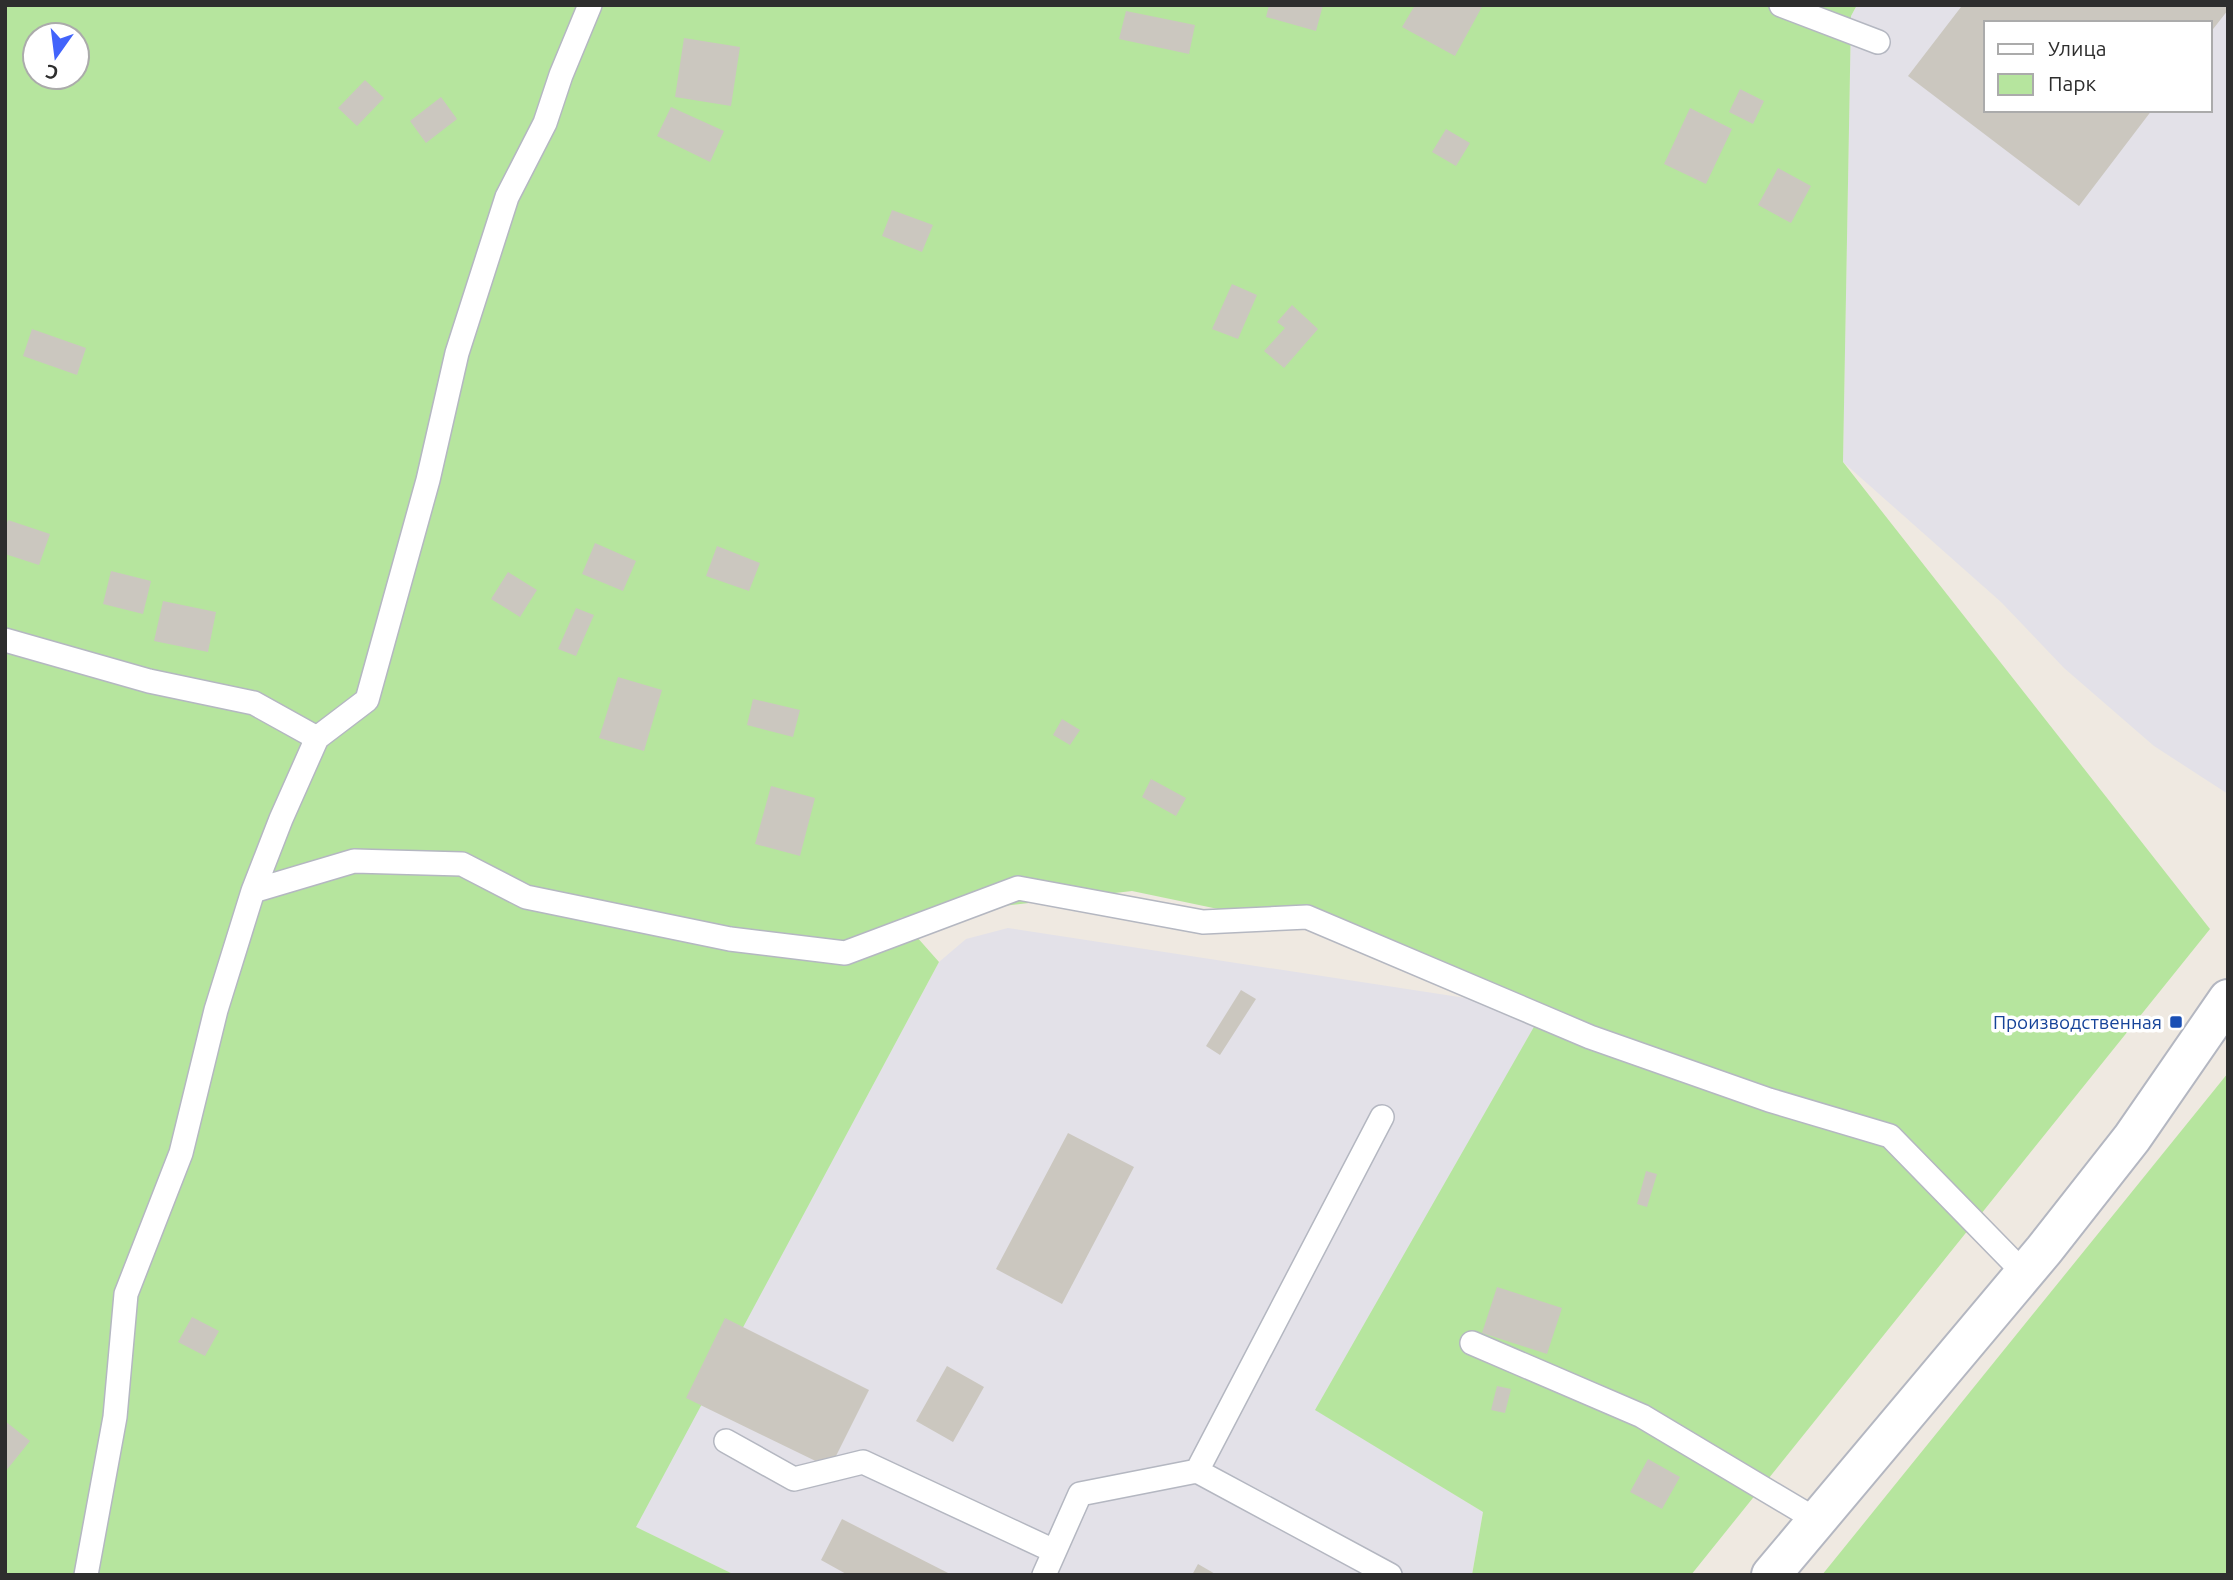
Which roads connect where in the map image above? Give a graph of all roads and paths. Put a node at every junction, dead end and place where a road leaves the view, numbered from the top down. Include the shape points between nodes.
1 (590, 5) edge
2 (1780, 5) edge
3 (1878, 42) dead end
4 (5, 640) edge
5 (317, 738) junction
6 (253, 891) junction
7 (2228, 999) edge
8 (1382, 1117) dead end
9 (2024, 1273) junction
10 (1472, 1343) dead end
11 (726, 1441) dead end
12 (1197, 1471) junction
13 (1818, 1521) junction
14 (1055, 1551) junction
15 (86, 1575) edge
16 (1044, 1575) edge
17 (1390, 1575) edge
18 (1771, 1575) edge

1 - 5 lane via 545,123 507,197 457,353 428,480 367,700
2 - 3 lane
4 - 5 lane via 149,681 254,703
5 - 6 lane
6 - 9 lane via 354,861 462,864 526,897 730,940 845,953 1018,888 1203,922 1307,917 1590,1037 1769,1100 1890,1136
6 - 15 lane via 216,1010 181,1153 126,1294 115,1417
7 - 9 street via 2132,1138
8 - 12 lane
9 - 13 street
10 - 13 lane via 1642,1416
11 - 14 lane via 794,1479 863,1462
12 - 14 lane via 1080,1494
12 - 17 lane
13 - 18 street
14 - 16 lane

